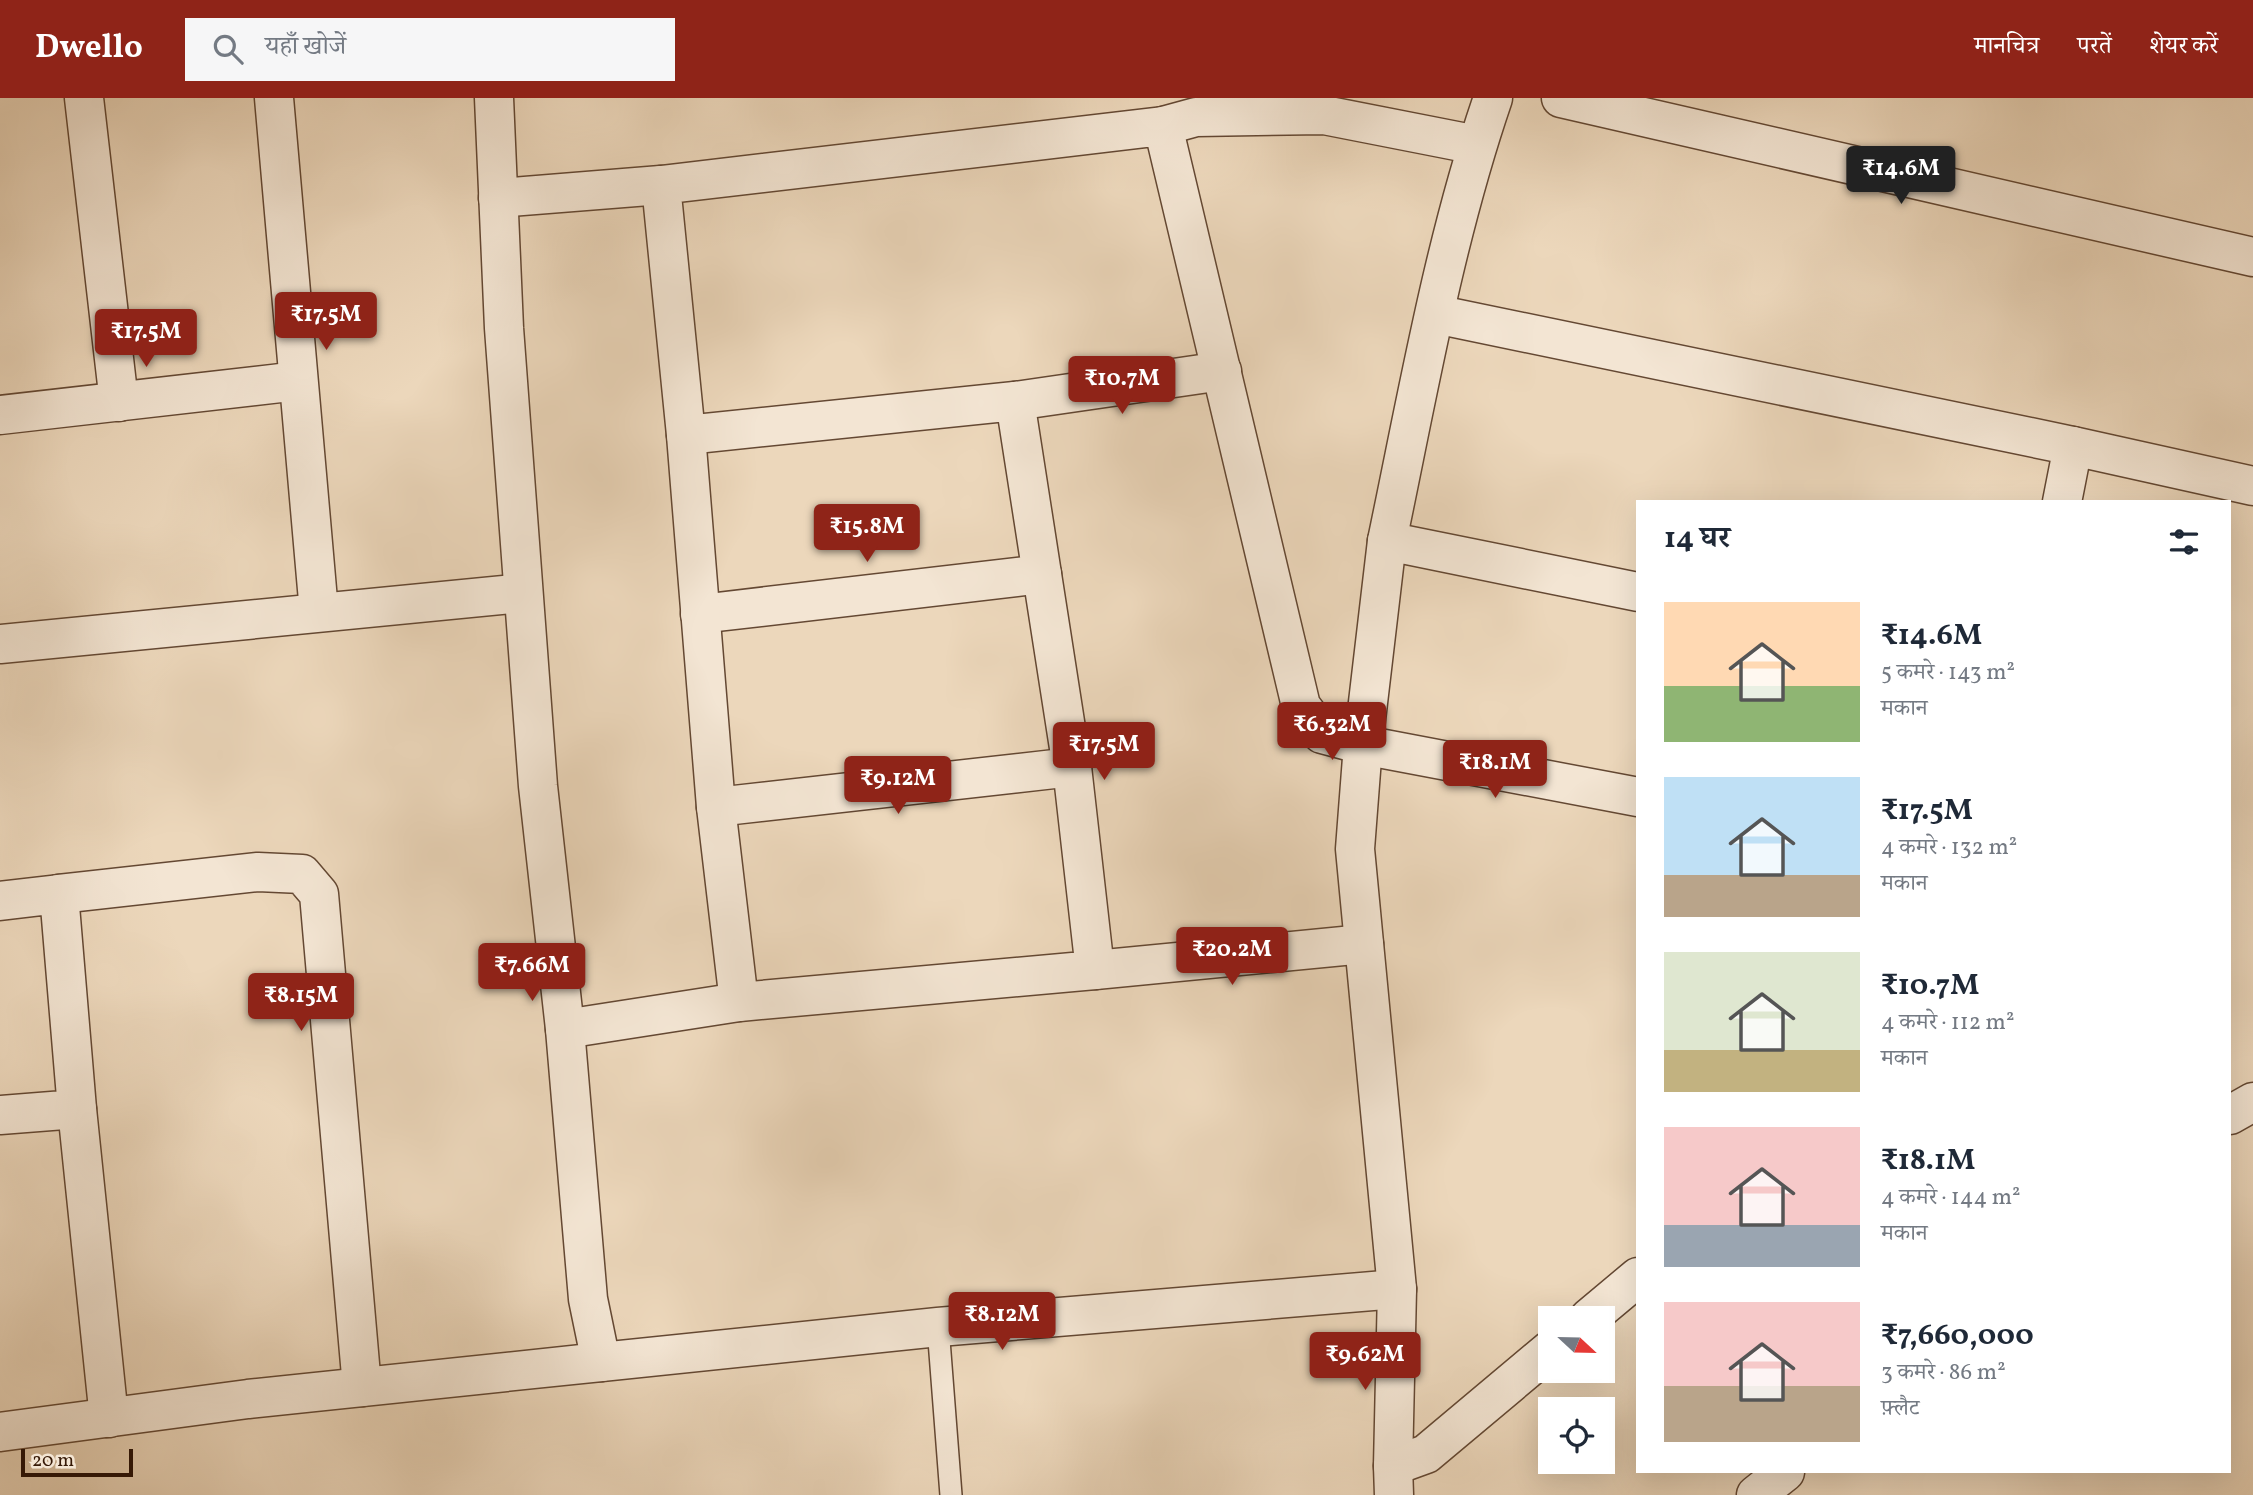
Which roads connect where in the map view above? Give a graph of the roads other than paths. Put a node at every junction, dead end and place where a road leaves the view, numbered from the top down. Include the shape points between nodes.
1 (84, 98) edge
2 (274, 98) edge
3 (494, 98) edge
4 (1493, 98) edge
5 (1561, 98) edge
6 (1163, 126) junction
7 (1477, 145) junction
8 (661, 186) junction
9 (498, 198) junction
10 (2253, 257) edge
11 (1435, 314) junction
12 (1222, 372) junction
13 (299, 381) junction
14 (1015, 401) junction
15 (119, 402) junction
16 (0, 415) edge
17 (686, 435) junction
18 (2073, 446) junction
19 (2253, 486) edge
20 (2062, 500) edge
21 (1387, 541) junction
22 (1042, 574) junction
23 (1636, 592) edge
24 (523, 593) junction
25 (319, 612) junction
26 (700, 614) junction
27 (0, 644) edge
28 (1363, 745) junction
29 (1072, 766) junction
30 (1636, 797) edge
31 (716, 807) junction
32 (59, 894) junction
33 (0, 901) edge
34 (1364, 944) junction
35 (1095, 970) junction
36 (739, 1002) junction
37 (565, 1029) junction
38 (2253, 1102) edge
39 (77, 1109) junction
40 (2231, 1114) edge
41 (0, 1115) edge
42 (1636, 1279) edge
43 (1397, 1289) junction
44 (1603, 1306) edge
45 (938, 1327) junction
46 (1538, 1360) edge
47 (601, 1362) junction
48 (362, 1387) junction
49 (109, 1418) junction
50 (0, 1432) edge
51 (1784, 1473) edge
52 (1394, 1480) edge
53 (951, 1495) edge
54 (1756, 1495) edge

1 - 15 street
2 - 13 street
3 - 9 street
4 - 7 street
5 - 10 street
6 - 7 street via 1196,117 1324,115
6 - 8 street
6 - 12 street
7 - 11 street
8 - 9 street
8 - 17 street
9 - 24 street
11 - 18 street
11 - 21 street
12 - 14 street
12 - 28 street via 1301,706 1322,734
13 - 15 street
13 - 25 street
14 - 17 street
14 - 22 street
15 - 16 street
17 - 26 street
18 - 19 street
18 - 20 street
21 - 23 street
21 - 28 street
22 - 26 street
22 - 29 street
24 - 25 street
24 - 37 street via 538,786
25 - 27 street
26 - 31 street
28 - 30 street
28 - 34 street via 1355,849
29 - 31 street
29 - 35 street
31 - 36 street
32 - 33 street
32 - 39 street
32 - 48 street via 258,872 302,874 319,894
34 - 35 street
34 - 43 street
35 - 36 street
36 - 37 street
37 - 47 street via 587,1299
38 - 40 street
39 - 41 street
39 - 49 street
42 - 44 street
43 - 45 street
43 - 52 street
45 - 47 street
45 - 53 lane
46 - 52 street
47 - 48 street
48 - 49 street
49 - 50 street
51 - 54 street

